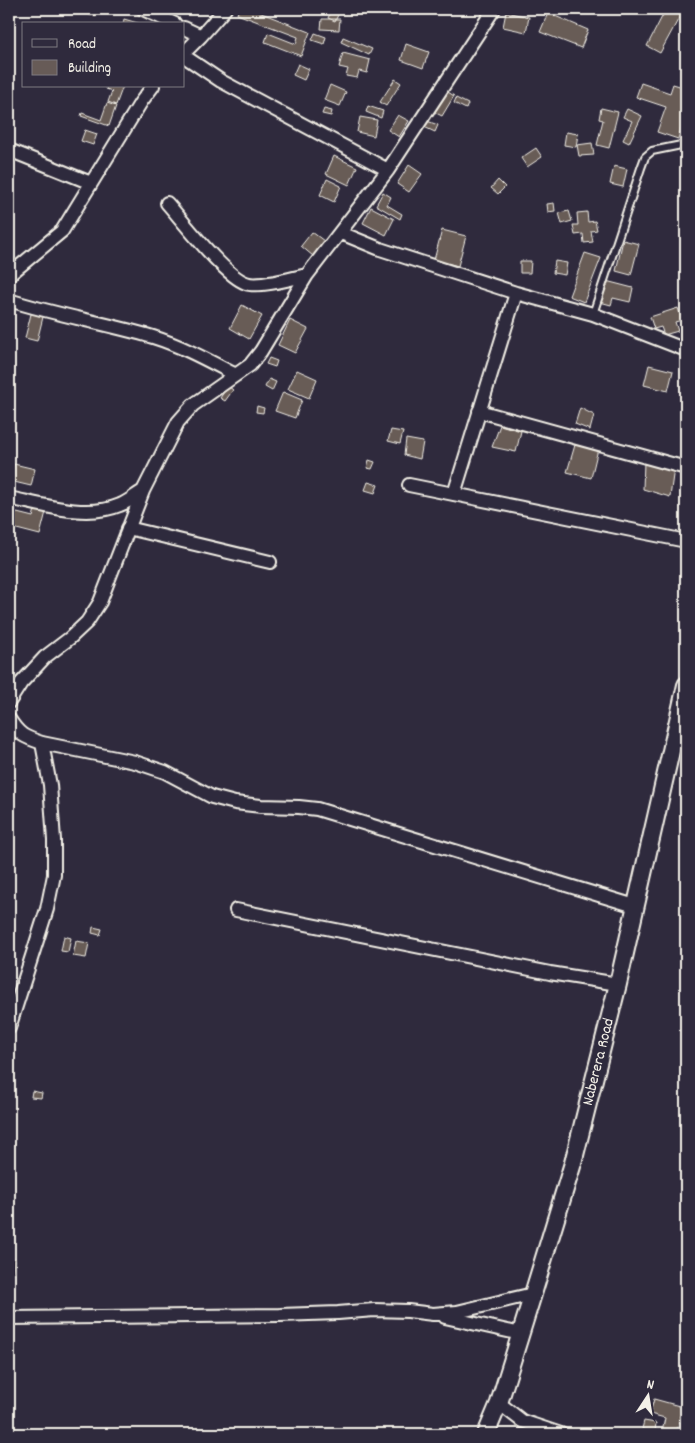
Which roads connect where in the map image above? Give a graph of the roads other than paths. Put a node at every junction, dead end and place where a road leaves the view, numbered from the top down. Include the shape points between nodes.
1 (144, 9) edge
2 (225, 9) edge
3 (494, 9) edge
4 (171, 22) edge
5 (185, 28) edge
6 (201, 36) junction
7 (185, 53) edge
8 (185, 55) edge
9 (152, 88) edge
10 (686, 144) edge
11 (9, 150) edge
12 (388, 170) junction
13 (91, 183) junction
14 (167, 203) dead end
15 (341, 232) junction
16 (9, 275) edge
17 (307, 276) junction
18 (516, 293) junction
19 (9, 300) edge
20 (594, 314) junction
21 (686, 350) edge
22 (236, 375) junction
23 (479, 411) junction
24 (686, 468) edge
25 (409, 485) dead end
26 (143, 491) junction
27 (454, 494) junction
28 (9, 498) edge
29 (128, 528) junction
30 (686, 541) edge
31 (270, 562) dead end
32 (686, 685) edge
33 (9, 702) edge
34 (9, 719) edge
35 (42, 743) junction
36 (635, 906) junction
37 (236, 910) dead end
38 (618, 984) junction
39 (9, 1028) edge
40 (533, 1294) junction
41 (433, 1314) junction
42 (9, 1318) edge
43 (520, 1334) junction
44 (499, 1403) junction
45 (486, 1434) edge
46 (561, 1434) edge

1 - 4 street
2 - 6 street
3 - 12 street
5 - 6 street
6 - 7 street
8 - 12 street via 221,81
9 - 13 street
10 - 20 lane via 652,151 645,158
11 - 13 street
12 - 15 street
13 - 16 street via 62,231
14 - 17 street via 217,260 247,284
15 - 17 street
15 - 18 street via 380,249
17 - 22 street via 262,350
18 - 20 street
18 - 23 street
19 - 22 street via 155,338
20 - 21 street
22 - 26 street via 193,406 178,422
23 - 24 street
23 - 27 street
25 - 27 street
26 - 28 street via 122,505 103,511 75,511
26 - 29 street
27 - 30 street
29 - 31 street
29 - 33 street via 100,602 87,622 45,657
32 - 36 street, Naberera Road
34 - 35 street via 16,730
35 - 36 street via 135,762 165,772 212,797 235,803 299,806 334,813
35 - 39 street via 50,785 54,875 48,909
36 - 38 street, Naberera Road
37 - 38 street
38 - 40 street, Naberera Road via 573,1163
40 - 41 street via 457,1312
40 - 43 street, Naberera Road
41 - 42 street via 374,1310 280,1315
41 - 43 street
43 - 44 street, Naberera Road
44 - 45 street, Naberera Road
44 - 46 street via 522,1421

